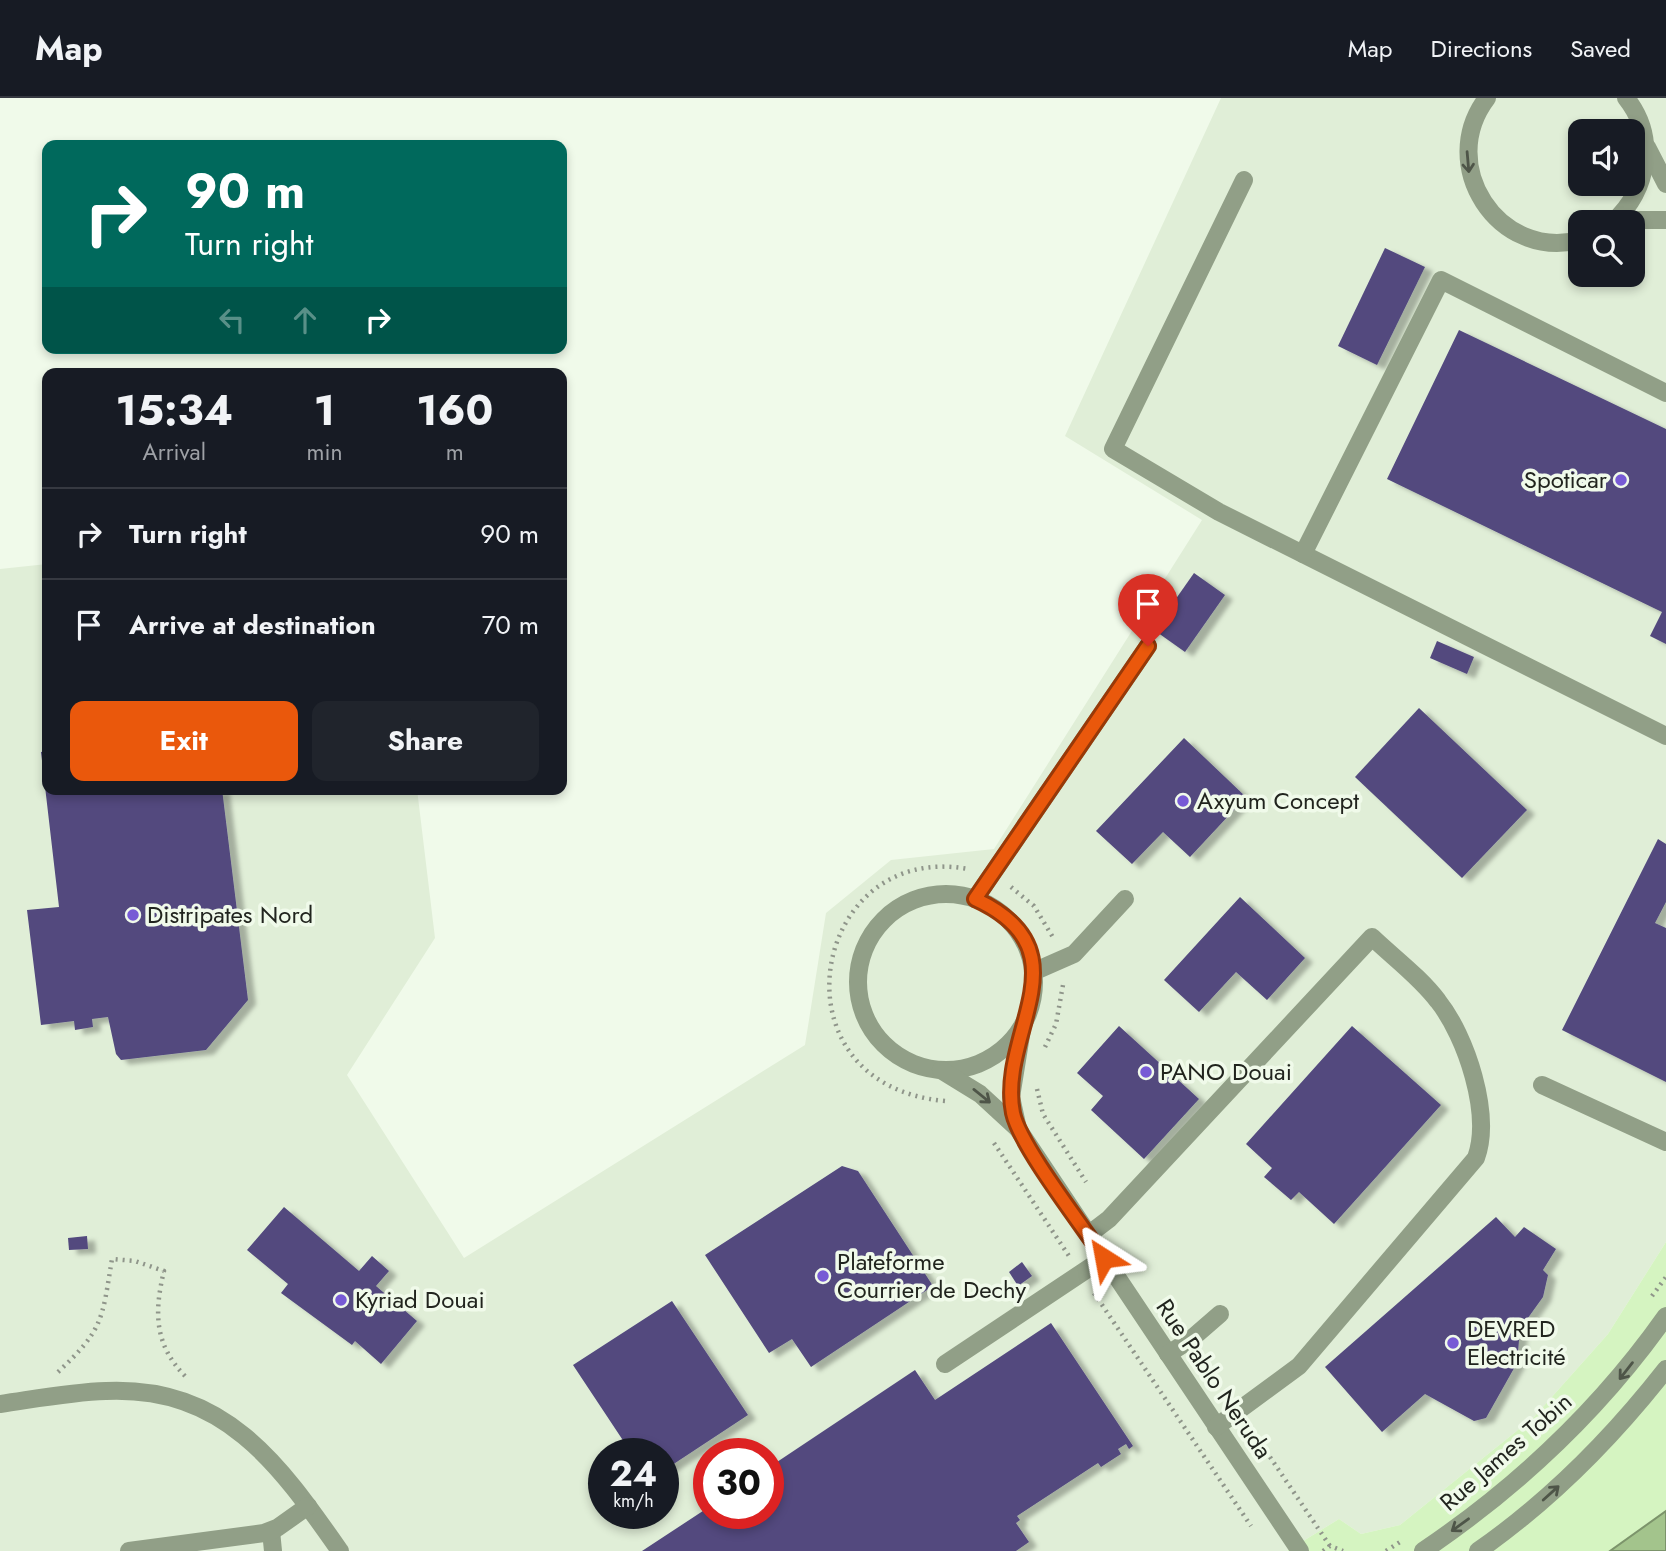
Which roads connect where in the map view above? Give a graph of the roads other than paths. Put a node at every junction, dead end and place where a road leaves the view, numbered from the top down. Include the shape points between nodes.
1 (1487, 98) edge
2 (1626, 98) edge
3 (1639, 119) edge
4 (1645, 144) edge
5 (1244, 180) dead end
6 (1666, 184) edge
7 (1645, 220) edge
8 (1666, 220) edge
9 (1568, 241) edge
10 (1666, 393) edge
11 (1303, 554) junction
12 (1148, 646) dead end
13 (1666, 736) edge
14 (975, 899) junction
15 (1125, 899) dead end
16 (1033, 972) junction
17 (1022, 1026) junction
18 (941, 1070) junction
19 (1542, 1085) dead end
20 (1017, 1129) junction
21 (1666, 1142) edge
22 (1088, 1235) junction
23 (1104, 1258) junction
24 (1220, 1314) dead end
25 (1666, 1316) edge
26 (1168, 1354) junction
27 (945, 1364) dead end
28 (1666, 1369) edge
29 (0, 1404) edge
30 (1216, 1427) junction
31 (308, 1506) junction
32 (271, 1531) junction
33 (129, 1551) edge
34 (273, 1551) edge
35 (340, 1551) edge
36 (1300, 1551) edge
37 (1423, 1551) edge
38 (1478, 1551) edge

1 -> 9 street via 1473,122 1467,146 1469,172 1482,203 1499,222 1521,236
2 - 3 street
4 - 6 street
5 - 11 street via 1113,449 1219,512
7 - 8 street
10 - 11 street via 1441,280
11 - 13 street
12 - 14 street
14 - 16 street, Rue Pablo Neruda via 1004,915 1015,927
14 - 18 street, Rue Pablo Neruda via 943,894 911,901 878,926 860,963 861,1004 880,1040 914,1064
15 - 16 street via 1074,954
16 - 17 street, Rue Pablo Neruda via 1032,1000
17 - 18 street, Rue Pablo Neruda via 1005,1047 982,1062
17 - 20 street, Rue Pablo Neruda via 1011,1097
18 -> 20 street, Rue Pablo Neruda via 980,1094
19 - 21 street
20 - 22 street, Rue Pablo Neruda
22 - 23 street, Rue Pablo Neruda
22 - 30 street via 1109,1219 1372,937 1447,1013 1465,1052 1478,1102 1482,1131 1476,1157 1299,1366
23 - 26 street, Rue Pablo Neruda
23 - 27 street
24 - 26 street
25 -> 37 street, Rue James Tobin via 1606,1395 1564,1439 1501,1494
26 - 30 street, Rue Pablo Neruda
38 -> 28 street via 1593,1454
29 - 31 street via 106,1391 167,1397 242,1433 274,1460
30 - 36 street, Rue Pablo Neruda
31 - 32 street
31 - 35 street
32 - 33 street
32 - 34 street

